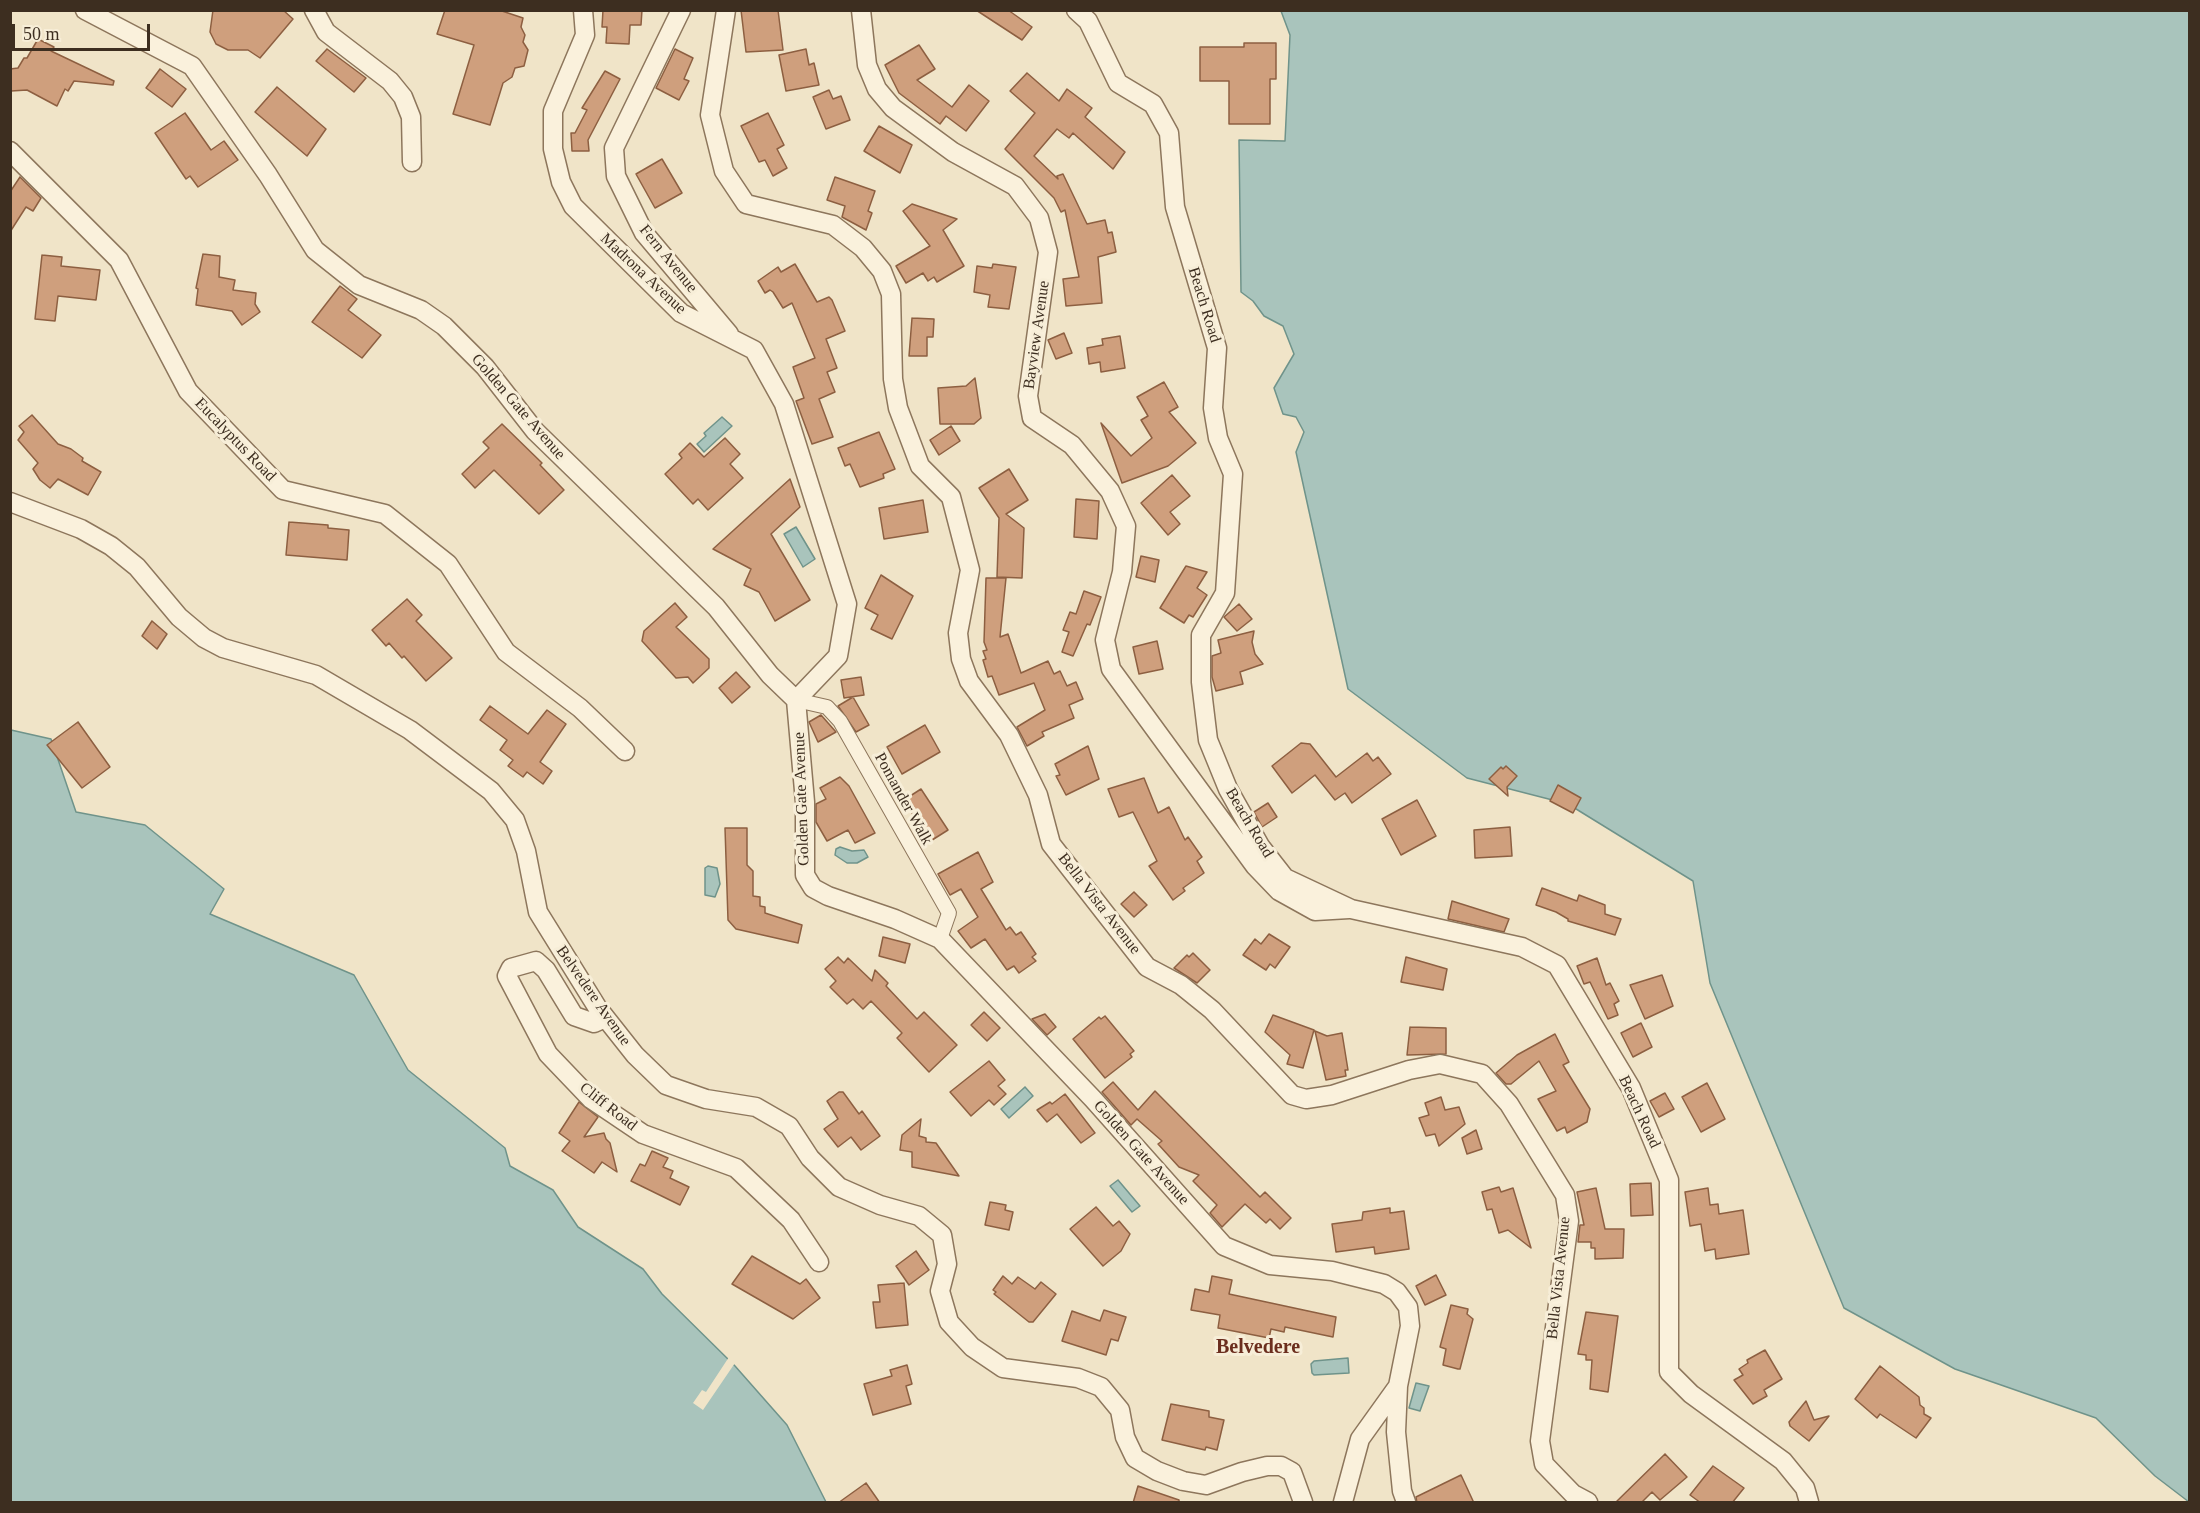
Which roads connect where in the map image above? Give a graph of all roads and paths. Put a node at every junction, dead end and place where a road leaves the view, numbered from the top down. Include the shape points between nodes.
1 (85, 10) edge
2 (314, 10) edge
3 (583, 10) edge
4 (681, 10) edge
5 (726, 10) edge
6 (861, 10) edge
7 (1076, 10) edge
8 (10, 152) edge
9 (412, 162) dead end
10 (730, 336) junction
11 (10, 502) edge
12 (796, 700) junction
13 (625, 751) dead end
14 (1351, 909) junction
15 (940, 939) junction
16 (605, 1018) junction
17 (819, 1262) dead end
18 (1398, 1386) junction
19 (1302, 1503) edge
20 (1343, 1503) edge
21 (1406, 1503) edge
22 (1588, 1503) edge
23 (1809, 1503) edge

1 - 12 street, Golden Gate Avenue via 192,66 315,250 359,285 420,310 444,326 485,367 535,431 716,607 770,675
2 - 9 street via 326,32 404,96 411,117
3 - 10 street, Madrona Avenue via 585,35 553,111 554,149 561,182 573,206 681,313
4 - 10 street, Fern Avenue via 614,148 616,176 644,233
5 - 22 street, Bella Vista Avenue via 710,115 724,171 746,204 833,225 863,248 882,271 891,294 893,379 898,408 920,466 951,497 970,570 958,633 961,659 969,681 1009,735 1038,795 1051,844 1147,966 1181,985 1212,1010 1292,1095 1306,1099 1332,1095 1440,1064 1482,1074 1509,1104 1564,1195 1569,1221 1540,1441 1544,1464 1573,1494
6 - 14 street, Bayview Avenue via 867,64 877,89 893,108 953,152 1015,186 1040,218 1048,252 1028,396 1032,418 1072,445 1110,491 1126,526 1122,572 1105,640 1111,669 1255,866 1280,891 1315,911
7 - 14 street, Beach Road via 1088,21 1118,83 1153,104 1169,134 1175,207 1217,348 1213,408 1218,438 1233,474 1225,593 1201,635 1201,682 1208,740 1228,789 1260,846 1285,878
8 - 13 street, Eucalyptus Road via 119,260 188,391 283,490 385,514 448,564 506,652 579,708
10 - 12 street, Madrona Avenue via 754,350 784,404 847,604 838,656
11 - 16 street, Belvedere Avenue via 81,529 111,546 137,567 179,617 204,638 223,648 316,675 410,730 491,791 515,820 526,851 538,912
12 - 15 street, Pomander Walk via 827,707 840,721 949,913
12 - 15 street, Golden Gate Avenue via 805,802 805,875 813,888 828,896
14 - 23 street, Beach Road via 1522,947 1557,965 1631,1088 1669,1180 1669,1372 1691,1394 1783,1461 1805,1488
15 - 18 street, Golden Gate Avenue via 1093,1099 1224,1246 1270,1265 1332,1271 1384,1284 1397,1292 1408,1307 1410,1326
16 - 17 street, Cliff Road via 594,1023 574,1016 546,970 536,961 510,968 507,976 548,1054 591,1099 643,1134 736,1168 791,1220
16 - 19 street, Belvedere Avenue via 666,1085 706,1099 756,1107 789,1126 810,1158 840,1187 880,1205 920,1216 942,1235 946,1264 940,1291 949,1322 972,1347 1003,1368 1078,1378 1101,1387 1120,1410 1125,1437 1135,1458 1156,1471 1183,1482 1206,1485 1250,1470 1281,1466 1292,1472
18 - 20 street, Golden Gate Avenue via 1360,1439
18 - 21 street, Golden Gate Avenue via 1396,1432

